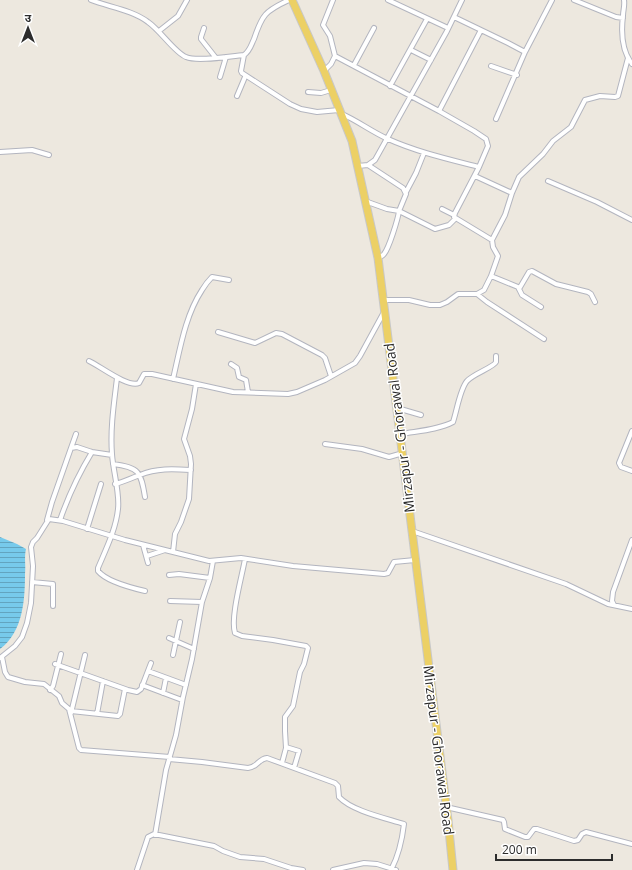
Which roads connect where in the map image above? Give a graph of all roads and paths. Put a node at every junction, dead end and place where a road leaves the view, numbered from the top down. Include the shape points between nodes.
1 (91, 0) edge
2 (188, 0) edge
3 (290, 0) edge
4 (333, 0) edge
5 (388, 0) edge
6 (462, 0) edge
7 (552, 0) edge
8 (574, 0) edge
9 (624, 0) edge
10 (454, 17) junction
11 (623, 18) junction
12 (427, 19) junction
13 (204, 28) dead end
14 (374, 28) dead end
15 (448, 28) junction
16 (481, 30) junction
17 (159, 31) junction
18 (411, 50) junction
19 (525, 52) junction
20 (244, 55) junction
21 (335, 56) junction
22 (226, 57) junction
23 (216, 58) junction
24 (628, 58) junction
25 (431, 60) junction
26 (632, 64) edge
27 (354, 65) junction
28 (490, 66) dead end
29 (324, 71) junction
30 (516, 74) junction
31 (220, 77) dead end
32 (245, 77) junction
33 (390, 86) junction
34 (331, 90) junction
35 (308, 92) dead end
36 (237, 96) dead end
37 (410, 97) junction
38 (439, 111) junction
39 (340, 112) junction
40 (496, 119) dead end
41 (387, 138) junction
42 (0, 152) edge
43 (424, 153) junction
44 (49, 156) dead end
45 (358, 166) junction
46 (368, 166) junction
47 (478, 167) junction
48 (475, 176) junction
49 (548, 181) dead end
50 (406, 192) junction
51 (512, 193) junction
52 (365, 201) junction
53 (442, 209) dead end
54 (399, 210) junction
55 (455, 217) junction
56 (632, 220) edge
57 (492, 240) junction
58 (378, 258) junction
59 (491, 276) junction
60 (229, 280) dead end
61 (519, 289) junction
62 (477, 294) junction
63 (384, 300) junction
64 (595, 302) dead end
65 (540, 307) dead end
66 (385, 311) junction
67 (218, 332) dead end
68 (544, 338) dead end
69 (496, 356) dead end
70 (89, 361) dead end
71 (231, 364) dead end
72 (331, 376) junction
73 (117, 378) junction
74 (173, 379) junction
75 (196, 384) junction
76 (248, 392) junction
77 (397, 408) junction
78 (421, 415) dead end
79 (632, 431) edge
80 (76, 434) dead end
81 (401, 434) junction
82 (325, 444) dead end
83 (71, 448) junction
84 (92, 452) junction
85 (403, 453) junction
86 (112, 455) junction
87 (113, 464) junction
88 (191, 470) junction
89 (632, 471) edge
90 (139, 475) junction
91 (101, 484) dead end
92 (115, 484) junction
93 (145, 497) dead end
94 (47, 520) junction
95 (60, 520) junction
96 (87, 529) junction
97 (412, 531) junction
98 (111, 536) junction
99 (632, 540) edge
100 (143, 545) junction
101 (165, 550) junction
102 (173, 552) junction
103 (147, 556) junction
104 (245, 559) junction
105 (415, 560) junction
106 (213, 561) junction
107 (148, 563) dead end
108 (169, 574) dead end
109 (210, 578) junction
110 (32, 582) junction
111 (145, 591) dead end
112 (170, 601) dead end
113 (202, 602) junction
114 (614, 605) junction
115 (53, 606) dead end
116 (632, 609) edge
117 (180, 622) dead end
118 (169, 638) dead end
119 (177, 642) junction
120 (194, 649) junction
121 (61, 654) dead end
122 (84, 655) dead end
123 (173, 655) dead end
124 (1, 658) edge
125 (151, 663) dead end
126 (56, 664) junction
127 (148, 671) junction
128 (81, 673) junction
129 (166, 678) junction
130 (103, 681) junction
131 (142, 685) junction
132 (186, 685) junction
133 (125, 689) junction
134 (50, 690) junction
135 (163, 693) junction
136 (182, 700) junction
137 (71, 712) junction
138 (97, 714) junction
139 (286, 747) junction
140 (170, 758) junction
141 (282, 763) junction
142 (294, 768) junction
143 (446, 807) junction
144 (155, 835) junction
145 (632, 844) edge
146 (294, 869) edge
147 (137, 870) edge
148 (303, 870) edge
149 (333, 870) edge
150 (393, 870) edge
151 (453, 870) edge

1 - 17 street via 138,16
2 - 17 street via 178,16
3 - 20 street via 272,8 264,16 248,52
3 - 29 main road, Mirzapur - Ghorawal Road
4 - 21 street via 323,25 330,36
5 - 12 street
6 - 10 street
7 - 19 street
8 - 11 street
9 - 11 street
10 - 15 street
10 - 16 street
11 - 24 street
12 - 15 street
12 - 18 street
13 - 23 street via 201,39
14 - 27 street
15 - 25 street
16 - 19 street
16 - 38 street
17 - 23 street via 186,58
18 - 25 street
18 - 33 street
19 - 30 street
20 - 22 street
20 - 32 street via 241,71
21 - 27 street
21 - 29 street
22 - 23 street
22 - 31 street
24 - 26 street
24 - 51 street via 618,96 600,96 585,100 571,127 553,141 527,169 519,178
25 - 37 street
27 - 33 street
28 - 30 street
29 - 34 main road, Mirzapur - Ghorawal Road
30 - 40 street
32 - 36 street
32 - 39 street via 301,109
33 - 37 street
34 - 35 street via 321,93
34 - 39 main road, Mirzapur - Ghorawal Road
37 - 38 street
37 - 41 street
38 - 47 street via 488,142
39 - 41 street
39 - 45 main road, Mirzapur - Ghorawal Road via 352,141
41 - 43 street
41 - 46 street via 375,160
42 - 44 street via 32,150
43 - 47 street
43 - 50 street
45 - 46 street
45 - 52 main road, Mirzapur - Ghorawal Road
46 - 50 street
47 - 48 street
48 - 51 street
48 - 55 street
49 - 56 street
50 - 54 street
51 - 57 street via 505,215
52 - 54 street via 387,209
52 - 58 main road, Mirzapur - Ghorawal Road
53 - 55 street
54 - 55 street via 436,229 447,226
54 - 58 street via 398,220 386,249
55 - 57 street
57 - 59 street via 498,256
58 - 63 main road, Mirzapur - Ghorawal Road
59 - 61 street
59 - 62 street via 484,290
60 - 74 street via 212,277 194,302
61 - 64 street via 532,271 556,284 588,292
61 - 65 street via 522,295
62 - 63 street via 458,294 440,305 409,300
62 - 68 street
63 - 66 main road, Mirzapur - Ghorawal Road
66 - 72 street via 355,363
66 - 77 main road, Mirzapur - Ghorawal Road
67 - 72 street via 255,343 276,333 282,334 325,358
69 - 81 street via 494,365 476,373 463,387 453,422
70 - 73 street
71 - 76 street via 239,376 246,380
72 - 76 street via 288,394
73 - 74 street via 136,385 144,374
73 - 86 street via 112,424
74 - 75 street
75 - 76 street via 233,392
75 - 88 street via 184,439 190,456
77 - 78 street
77 - 81 main road, Mirzapur - Ghorawal Road
79 - 89 street via 619,463 621,467
80 - 83 street
81 - 85 main road, Mirzapur - Ghorawal Road
82 - 85 street via 362,449 389,457
83 - 84 street via 77,447
83 - 94 street
84 - 86 street
84 - 95 street via 78,474
85 - 97 main road, Mirzapur - Ghorawal Road
86 - 87 street
87 - 90 street via 131,468
87 - 92 street
88 - 90 street via 164,469
88 - 102 street via 189,499 175,534
90 - 92 street
90 - 93 street via 143,480
91 - 96 street
92 - 98 street via 118,508
94 - 95 street
94 - 110 street via 32,544
95 - 96 street
96 - 98 street
97 - 105 main road, Mirzapur - Ghorawal Road
97 - 114 street via 566,584
98 - 100 street
98 - 111 street via 98,568 99,573 120,584
99 - 114 street via 613,592
100 - 101 street
100 - 103 street
101 - 102 street
101 - 103 street
102 - 106 street
103 - 107 street
104 - 105 street via 384,574 388,573 394,562
104 - 106 street
104 - 139 street via 235,614 235,633 308,648 293,706 286,717
105 - 143 main road, Mirzapur - Ghorawal Road
106 - 109 street
108 - 109 street
109 - 113 street
110 - 115 street via 53,584
110 - 124 street via 31,603 22,637
112 - 113 street
113 - 120 street
114 - 116 street
117 - 119 street
118 - 119 street
119 - 120 street
119 - 123 street
120 - 132 street
121 - 126 street
122 - 128 street
124 - 134 street via 8,676 25,682 44,684
125 - 127 street
126 - 128 street
126 - 134 street via 53,686
127 - 129 street
127 - 131 street
128 - 130 street
128 - 137 street
129 - 132 street
129 - 135 street
130 - 133 street
130 - 138 street
131 - 133 street via 137,692
131 - 135 street
132 - 136 street
133 - 138 street via 118,716
134 - 137 street via 59,696
135 - 136 street
136 - 140 street
137 - 138 street
137 - 140 street via 81,750
139 - 141 street
139 - 142 street via 299,751
140 - 141 street via 248,768 254,767 265,758
140 - 144 street
141 - 142 street
142 - 150 street via 335,783 338,786 339,797 349,804 404,824 401,846
143 - 145 street via 503,820 505,829 525,838 537,828 574,841 586,832
143 - 151 main road, Mirzapur - Ghorawal Road
144 - 146 street via 214,846 240,856 264,859
144 - 147 street via 148,837
146 - 148 street
149 - 150 street via 364,864 377,864

